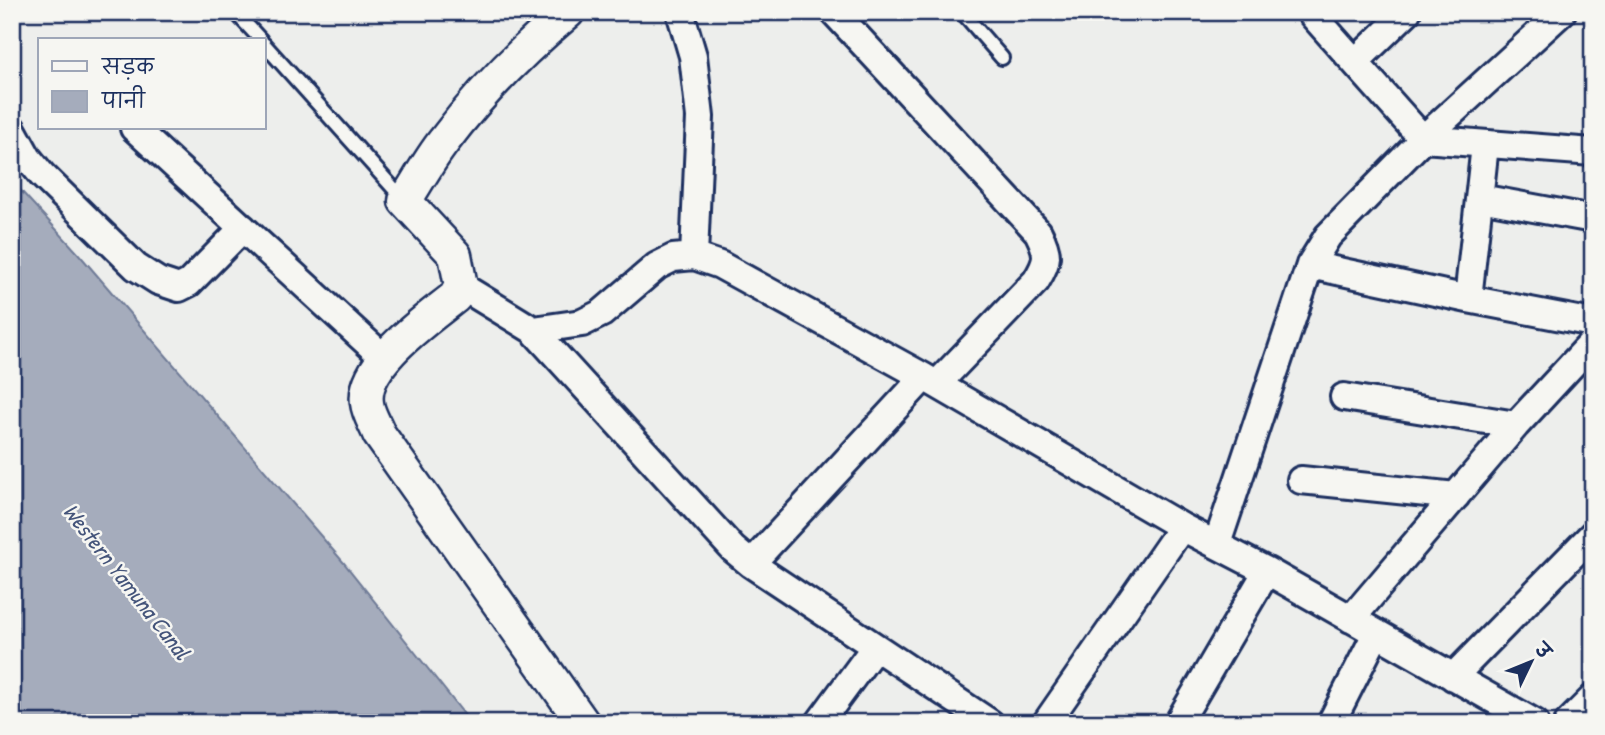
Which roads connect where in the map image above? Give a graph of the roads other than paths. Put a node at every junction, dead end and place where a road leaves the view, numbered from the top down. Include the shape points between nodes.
1 (236, 12) edge
2 (568, 12) edge
3 (680, 12) edge
4 (834, 12) edge
5 (962, 12) edge
6 (1310, 12) edge
7 (1407, 12) edge
8 (1562, 12) edge
9 (259, 38) edge
10 (266, 46) edge
11 (1002, 58) dead end
12 (1355, 62) junction
13 (12, 130) edge
14 (136, 130) edge
15 (1423, 139) junction
16 (1485, 145) junction
17 (1590, 150) edge
18 (1480, 198) junction
19 (405, 201) junction
20 (1593, 219) edge
21 (243, 228) junction
22 (694, 256) junction
23 (1310, 265) junction
24 (461, 286) junction
25 (1468, 299) junction
26 (1593, 323) edge
27 (533, 330) junction
28 (1593, 342) edge
29 (384, 358) junction
30 (931, 380) junction
31 (1344, 397) dead end
32 (1516, 425) junction
33 (1301, 480) dead end
34 (1457, 496) junction
35 (1182, 527) junction
36 (1593, 534) edge
37 (1217, 544) junction
38 (751, 564) junction
39 (1267, 571) junction
40 (1351, 619) junction
41 (1376, 634) junction
42 (875, 648) junction
43 (1453, 677) junction
44 (1593, 698) edge
45 (583, 723) edge
46 (819, 723) edge
47 (990, 723) edge
48 (1046, 723) edge
49 (1178, 723) edge
50 (1331, 723) edge
51 (1535, 723) edge
52 (1568, 723) edge

1 - 9 lane
2 - 19 street via 477,102 443,142
3 - 22 street via 692,56 700,117
4 - 30 street via 1038,232 1046,248 1046,265 1036,281
5 - 11 lane
6 - 12 street
7 - 12 street
8 - 15 street
10 - 19 lane
12 - 15 street
13 - 21 street via 42,175 136,267 158,281 178,288 190,283
14 - 21 street
15 - 16 street
15 - 23 street via 1328,236
16 - 17 street
16 - 18 street
18 - 20 street
18 - 25 street
19 - 24 street via 455,255
21 - 29 street
22 - 27 street via 673,258 657,266 602,313 582,323
22 - 30 street via 720,265
23 - 25 street
23 - 37 street
24 - 27 street
24 - 29 street via 455,297
25 - 26 street
27 - 38 street
28 - 32 street
29 - 45 street via 370,382 367,402 379,434
30 - 35 street
30 - 38 street
31 - 32 street
32 - 34 street
33 - 34 street
34 - 40 street
35 - 37 street
35 - 48 street
36 - 43 street
37 - 39 street
38 - 42 street
39 - 40 street
39 - 49 street
40 - 41 street
41 - 43 street
41 - 50 street
42 - 46 street
42 - 47 street
43 - 51 street
44 - 52 street

